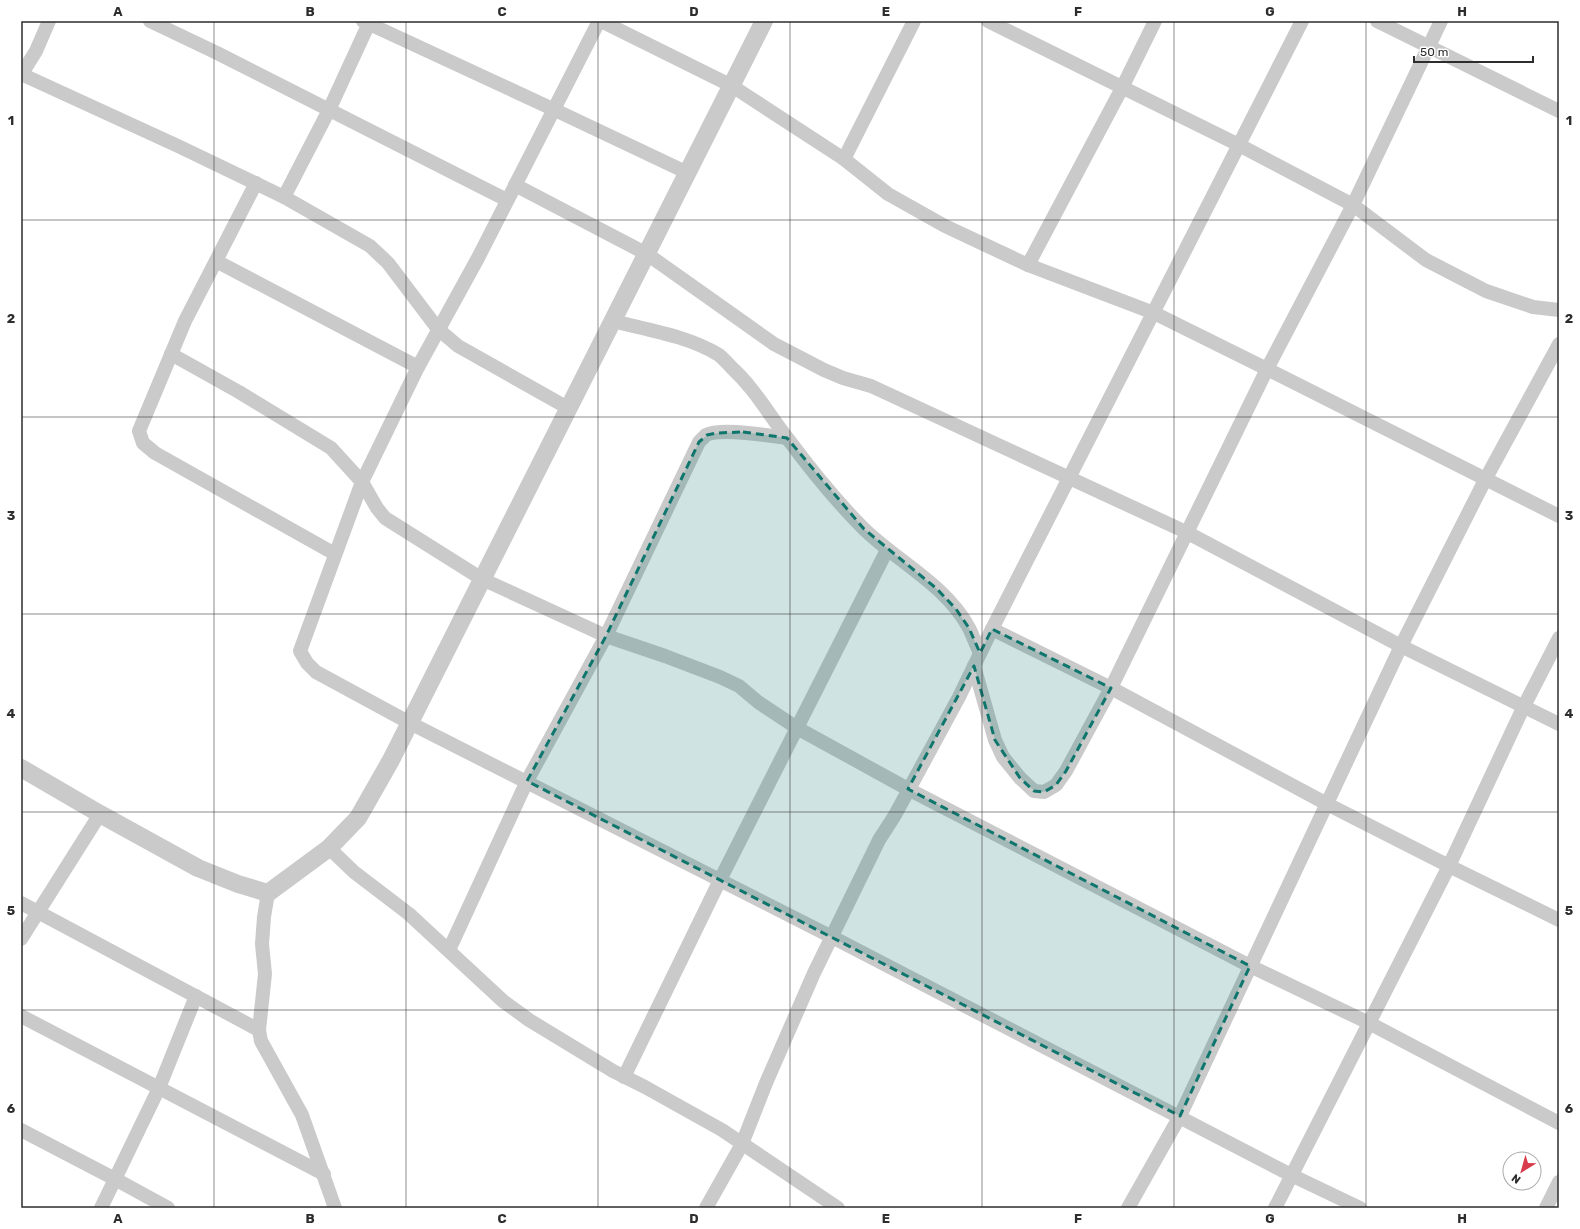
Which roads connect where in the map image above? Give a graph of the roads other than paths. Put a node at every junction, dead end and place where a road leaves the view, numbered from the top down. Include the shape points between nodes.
1 (49, 21) edge
2 (150, 21) edge
3 (600, 21) edge
4 (764, 21) edge
5 (914, 21) edge
6 (1155, 21) edge
7 (1302, 21) edge
8 (1377, 21) edge
9 (1441, 21) edge
10 (367, 22) edge
11 (992, 22) edge
12 (1427, 47) junction
13 (21, 75) edge
14 (732, 86) junction
15 (1122, 88) junction
16 (328, 110) junction
17 (555, 110) junction
18 (1559, 111) edge
19 (1239, 145) junction
20 (844, 159) junction
21 (688, 173) junction
22 (256, 183) junction
23 (515, 185) junction
24 (284, 197) junction
25 (507, 200) junction
26 (1353, 205) junction
27 (647, 254) junction
28 (216, 261) junction
29 (1028, 265) junction
30 (1559, 310) edge
31 (1154, 313) junction
32 (613, 321) junction
33 (438, 329) junction
34 (1559, 344) edge
35 (171, 354) junction
36 (418, 367) junction
37 (1267, 368) junction
38 (568, 408) junction
39 (787, 438) junction
40 (1070, 477) junction
41 (1485, 480) junction
42 (362, 482) junction
43 (1559, 516) edge
44 (1186, 532) junction
45 (887, 550) junction
46 (335, 554) junction
47 (482, 579) junction
48 (992, 629) junction
49 (606, 636) junction
50 (1559, 638) edge
51 (1401, 646) junction
52 (980, 653) junction
53 (974, 666) junction
54 (1111, 688) junction
55 (1523, 708) junction
56 (410, 723) junction
57 (1559, 724) edge
58 (797, 728) junction
59 (21, 768) edge
60 (526, 782) junction
61 (908, 789) junction
62 (1327, 804) junction
63 (100, 814) junction
64 (329, 848) junction
65 (1449, 866) junction
66 (720, 880) junction
67 (268, 893) junction
68 (21, 903) edge
69 (38, 912) junction
70 (1559, 920) edge
71 (832, 937) junction
72 (21, 938) edge
73 (448, 950) junction
74 (1250, 966) junction
75 (196, 996) junction
76 (21, 1016) edge
77 (1369, 1023) junction
78 (259, 1030) junction
79 (624, 1077) junction
80 (159, 1088) junction
81 (1180, 1116) junction
82 (1559, 1123) edge
83 (21, 1130) edge
84 (742, 1144) junction
85 (324, 1174) junction
86 (1291, 1175) junction
87 (115, 1179) junction
88 (1559, 1182) edge
89 (101, 1208) edge
90 (168, 1208) edge
91 (335, 1208) edge
92 (706, 1208) edge
93 (838, 1208) edge
94 (1128, 1208) edge
95 (1275, 1208) edge
96 (1360, 1208) edge
97 (1546, 1208) edge

1 - 13 street via 36,51
2 - 16 street
3 - 14 street
3 - 17 street
4 - 14 street
5 - 20 street
6 - 15 street
7 - 19 street
8 - 12 street
9 - 12 street
10 - 16 street
10 - 17 street
11 - 15 street
12 - 18 street
12 - 26 street
13 - 22 street
14 - 20 street
14 - 21 street
15 - 19 street
15 - 29 street
16 - 24 street
16 - 25 street
17 - 21 street
17 - 23 street
19 - 26 street
19 - 31 street
20 - 29 street via 888,194 945,226
21 - 27 street
22 - 24 street
22 - 28 street
23 - 25 street
23 - 27 street
24 - 33 street via 370,246 388,263
25 - 33 street
26 - 30 street via 1426,260 1486,291 1533,307
26 - 37 street
27 - 32 street
27 - 40 street via 774,344 824,370 871,386
28 - 35 street
28 - 36 street
29 - 31 street
31 - 37 street
31 - 40 street
32 - 38 street
32 - 39 street via 700,345 720,356 746,381
33 - 36 street
33 - 38 street via 458,346
34 - 41 street
35 - 42 street via 331,448
35 - 46 street via 139,431 143,443 155,453
36 - 42 street
37 - 41 street
37 - 44 street
38 - 47 street
39 - 45 street via 824,485
39 - 49 street via 743,432 717,433 707,435 700,442
40 - 44 street
40 - 48 street
41 - 43 street
41 - 51 street
42 - 46 street
42 - 47 street via 385,518
44 - 51 street
44 - 54 street
45 - 52 street via 937,589 956,609 969,628
45 - 58 street
46 - 56 street via 300,651 316,672
47 - 49 street
47 - 56 street
48 - 52 street
48 - 54 street
49 - 58 street via 665,656 739,686
49 - 60 street
50 - 55 street
51 - 55 street
51 - 62 street
52 - 53 street
53 - 54 street via 995,740 1003,757 1034,791 1044,792 1056,785
53 - 61 street
54 - 62 street
55 - 57 street
55 - 65 street
56 - 60 street
56 - 64 street via 358,818
58 - 61 street
58 - 66 street
59 - 63 street
60 - 66 street
60 - 73 street
61 - 71 street via 879,840
61 - 74 street
62 - 65 street
62 - 74 street
63 - 67 street via 198,868
63 - 69 street
64 - 67 street
64 - 73 street
65 - 70 street
65 - 77 street
66 - 71 street
66 - 79 street
67 - 78 street via 262,944 265,974
68 - 69 street
69 - 72 street
69 - 75 street
71 - 81 street
71 - 84 street via 766,1083
73 - 79 street via 503,1001 529,1020
74 - 77 street
74 - 81 street
75 - 78 street
75 - 80 street
76 - 80 street
77 - 82 street
77 - 86 street
78 - 85 street via 265,1050 302,1115
79 - 84 street via 722,1130
80 - 85 street
80 - 87 street
81 - 86 street
81 - 94 street
83 - 87 street
84 - 92 street
84 - 93 street
85 - 91 street
86 - 95 street
86 - 96 street
87 - 89 street
87 - 90 street
88 - 97 street

